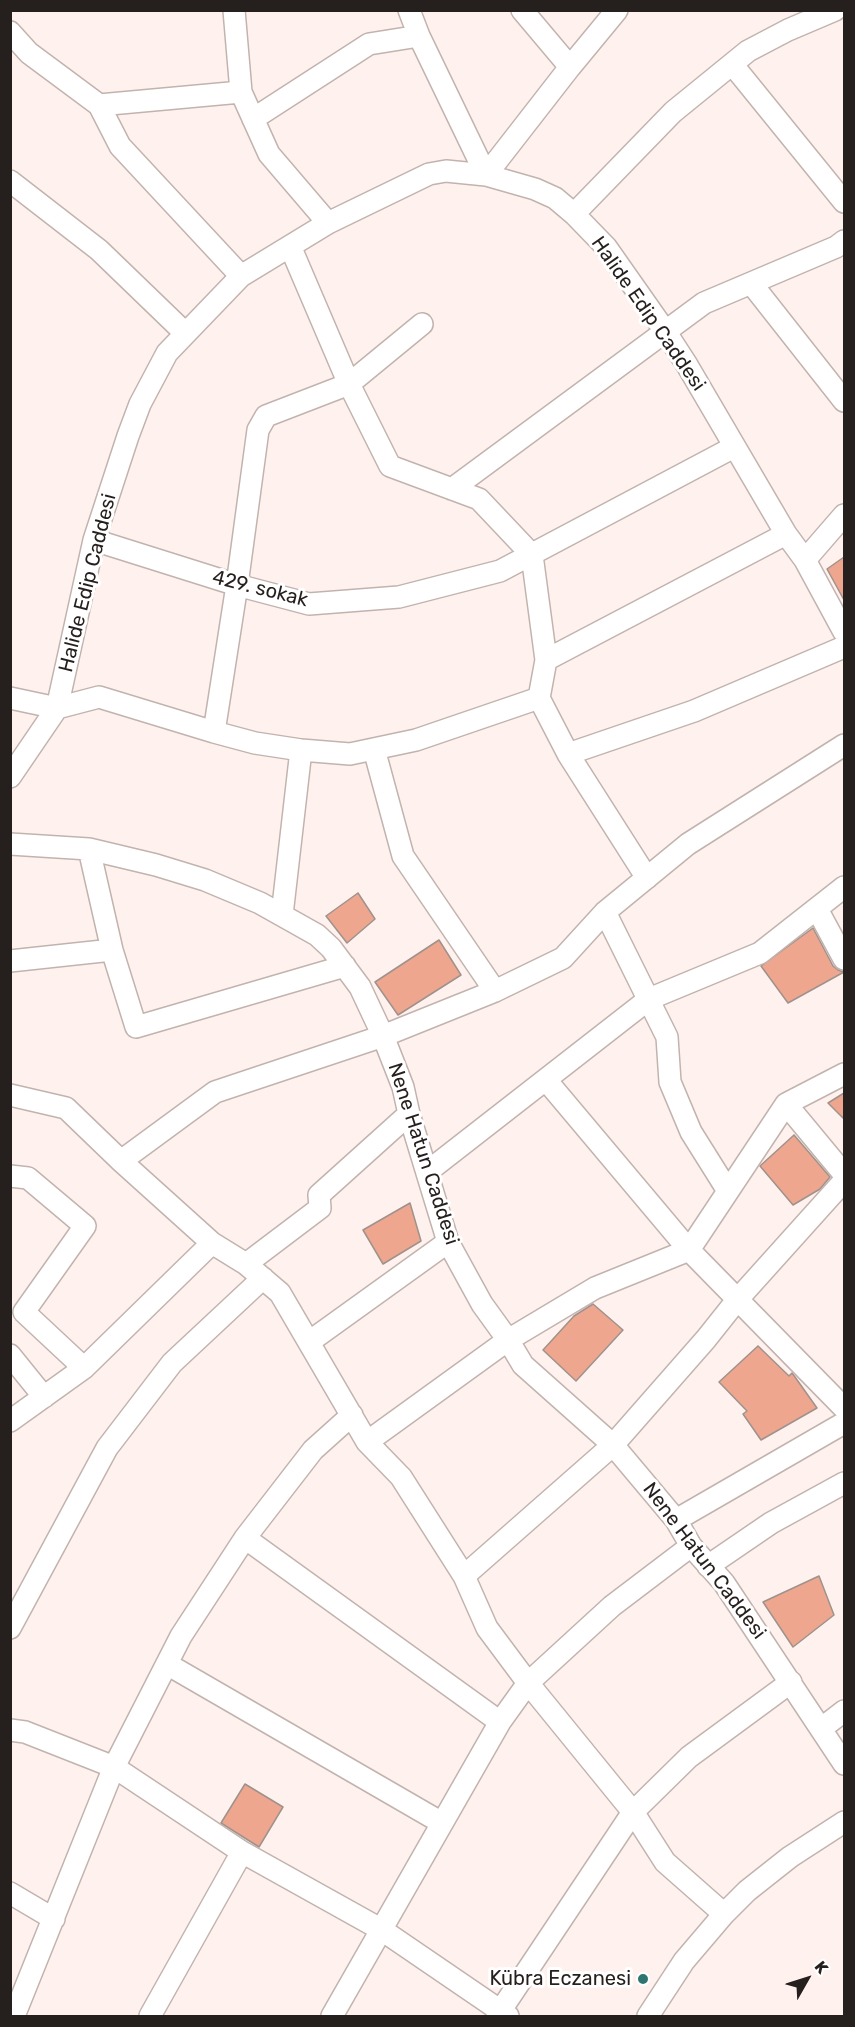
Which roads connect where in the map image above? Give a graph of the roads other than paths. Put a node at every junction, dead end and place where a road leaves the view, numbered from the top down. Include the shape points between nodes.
1 (234, 10) edge
2 (409, 10) edge
3 (522, 10) edge
4 (617, 10) edge
5 (835, 10) edge
6 (10, 32) edge
7 (418, 36) junction
8 (732, 64) junction
9 (570, 67) junction
10 (241, 92) junction
11 (99, 105) junction
12 (254, 119) junction
13 (486, 175) junction
14 (13, 188) edge
15 (844, 202) edge
16 (574, 213) junction
17 (328, 223) junction
18 (844, 241) edge
19 (290, 246) junction
20 (241, 276) junction
21 (751, 283) junction
22 (422, 324) dead end
23 (665, 331) junction
24 (185, 333) junction
25 (349, 384) junction
26 (844, 401) edge
27 (734, 447) junction
28 (452, 489) junction
29 (844, 515) edge
30 (786, 534) junction
31 (94, 540) junction
32 (532, 555) junction
33 (805, 560) junction
34 (237, 585) junction
35 (844, 632) edge
36 (844, 647) edge
37 (546, 660) junction
38 (10, 698) edge
39 (540, 698) junction
40 (57, 708) junction
41 (214, 732) junction
42 (844, 745) edge
43 (374, 749) junction
44 (301, 750) junction
45 (568, 754) junction
46 (10, 777) edge
47 (10, 844) edge
48 (89, 849) junction
49 (647, 878) junction
50 (844, 887) edge
51 (817, 909) junction
52 (605, 912) junction
53 (282, 915) junction
54 (112, 950) junction
55 (844, 959) edge
56 (10, 961) edge
57 (345, 966) junction
58 (495, 991) junction
59 (649, 999) junction
60 (383, 1036) junction
61 (844, 1074) edge
62 (546, 1080) junction
63 (10, 1095) edge
64 (786, 1104) junction
65 (409, 1114) junction
66 (121, 1161) junction
67 (427, 1172) junction
68 (844, 1174) edge
69 (10, 1176) edge
70 (844, 1181) edge
71 (728, 1191) junction
72 (448, 1242) junction
73 (212, 1243) junction
74 (689, 1250) junction
75 (246, 1264) junction
76 (263, 1278) junction
77 (737, 1300) junction
78 (508, 1340) junction
79 (309, 1342) junction
80 (10, 1355) edge
81 (84, 1368) junction
82 (44, 1397) junction
83 (844, 1408) edge
84 (351, 1415) junction
85 (10, 1421) edge
86 (844, 1423) edge
87 (368, 1442) junction
88 (613, 1445) junction
89 (844, 1484) edge
90 (676, 1520) junction
91 (245, 1538) junction
92 (691, 1546) junction
93 (708, 1566) junction
94 (464, 1576) junction
95 (10, 1628) edge
96 (167, 1664) junction
97 (791, 1682) junction
98 (528, 1683) junction
99 (844, 1711) edge
100 (500, 1722) junction
101 (822, 1728) junction
102 (10, 1730) edge
103 (844, 1764) edge
104 (114, 1767) junction
105 (633, 1812) junction
106 (844, 1822) edge
107 (442, 1823) junction
108 (242, 1852) junction
109 (10, 1893) edge
110 (724, 1914) junction
111 (54, 1919) junction
112 (382, 1930) junction
113 (502, 2015) edge
114 (14, 2016) edge
115 (150, 2016) edge
116 (332, 2016) edge
117 (648, 2016) edge

1 - 10 street
2 - 7 street
3 - 9 street
4 - 9 street
5 - 8 street via 778,35
6 - 11 street via 29,53
7 - 12 street via 369,44
7 - 13 street
8 - 15 street
8 - 16 street via 673,112
9 - 13 street
10 - 11 street
10 - 12 street
11 - 20 street via 120,146
12 - 17 street via 269,154
13 - 16 street, Halide Edip Caddesi via 535,189
13 - 17 street, Halide Edip Caddesi via 459,171 429,174
14 - 24 street via 99,250
16 - 23 street, Halide Edip Caddesi via 606,248
17 - 19 street, Halide Edip Caddesi
18 - 21 street
19 - 20 street, Halide Edip Caddesi
19 - 25 street
20 - 24 street, Halide Edip Caddesi
21 - 23 street via 704,303
21 - 26 street
22 - 25 street
23 - 27 street, Halide Edip Caddesi
23 - 28 street
24 - 31 street, Halide Edip Caddesi via 166,353 140,404
25 - 28 street via 390,466
25 - 34 street via 266,416 258,430
27 - 30 street, Halide Edip Caddesi
27 - 32 street, 429. sokak
28 - 32 street via 479,499
29 - 33 street
30 - 33 street, Halide Edip Caddesi
30 - 37 street
31 - 34 street, 429. sokak
31 - 40 street, Halide Edip Caddesi
32 - 34 street, 429. sokak via 500,571 399,597 309,604
32 - 37 street
33 - 35 street, Halide Edip Caddesi
34 - 41 street
36 - 45 street via 694,711
37 - 39 street
38 - 40 street
39 - 43 street via 416,740
39 - 45 street
40 - 41 street via 99,697
40 - 46 street, Halide Edip Caddesi
41 - 44 street
42 - 49 street via 688,844
43 - 44 street via 350,754
43 - 58 street via 403,856
44 - 53 street
45 - 49 street
47 - 48 street, Nene Hatun Caddesi
48 - 53 street, Nene Hatun Caddesi via 205,880
48 - 54 street
49 - 52 street
50 - 51 street
51 - 55 street
51 - 59 street via 760,953
52 - 58 street via 563,958
52 - 59 street
53 - 57 street, Nene Hatun Caddesi via 317,935
54 - 56 street
54 - 57 street via 136,1027
57 - 60 street, Nene Hatun Caddesi via 360,987
58 - 60 street
59 - 62 street
59 - 71 street via 667,1037 670,1082 691,1132
60 - 65 street, Nene Hatun Caddesi
60 - 66 street via 215,1092
61 - 64 street
62 - 67 street
62 - 74 street
63 - 66 street via 66,1108
64 - 68 street
64 - 71 street
65 - 67 street, Nene Hatun Caddesi
65 - 75 street via 319,1195 320,1208
66 - 73 street
67 - 72 street, Nene Hatun Caddesi
69 - 81 street via 28,1178 85,1226 24,1312
70 - 77 street
71 - 74 street
72 - 78 street, Nene Hatun Caddesi via 482,1304
72 - 79 street
73 - 75 street
73 - 81 street
74 - 77 street
74 - 78 street via 595,1288
75 - 76 street
76 - 79 street via 280,1293
76 - 95 street via 172,1363 107,1448
77 - 83 street
77 - 88 street
78 - 87 street
78 - 88 street, Nene Hatun Caddesi via 523,1365
79 - 84 street
80 - 82 street
81 - 82 street
82 - 85 street
84 - 87 street
84 - 91 street via 313,1450
86 - 90 street
87 - 94 street via 401,1477
88 - 90 street, Nene Hatun Caddesi
88 - 94 street
89 - 93 street via 771,1523
90 - 92 street, Nene Hatun Caddesi
91 - 96 street
91 - 100 street
92 - 93 street, Nene Hatun Caddesi
92 - 98 street via 612,1606
93 - 97 street, Nene Hatun Caddesi via 724,1583
94 - 98 street via 487,1628
96 - 104 street
96 - 107 street
97 - 101 street, Nene Hatun Caddesi
97 - 105 street via 689,1757
98 - 100 street
98 - 105 street
99 - 101 street
100 - 107 street
101 - 103 street, Nene Hatun Caddesi
102 - 104 street via 25,1732
104 - 108 street
104 - 111 street
105 - 110 street via 665,1862
105 - 113 street
106 - 110 street via 790,1857 747,1890
107 - 112 street
108 - 112 street
108 - 115 street
109 - 111 street
110 - 117 street via 684,1961
111 - 114 street
112 - 113 street
112 - 116 street

